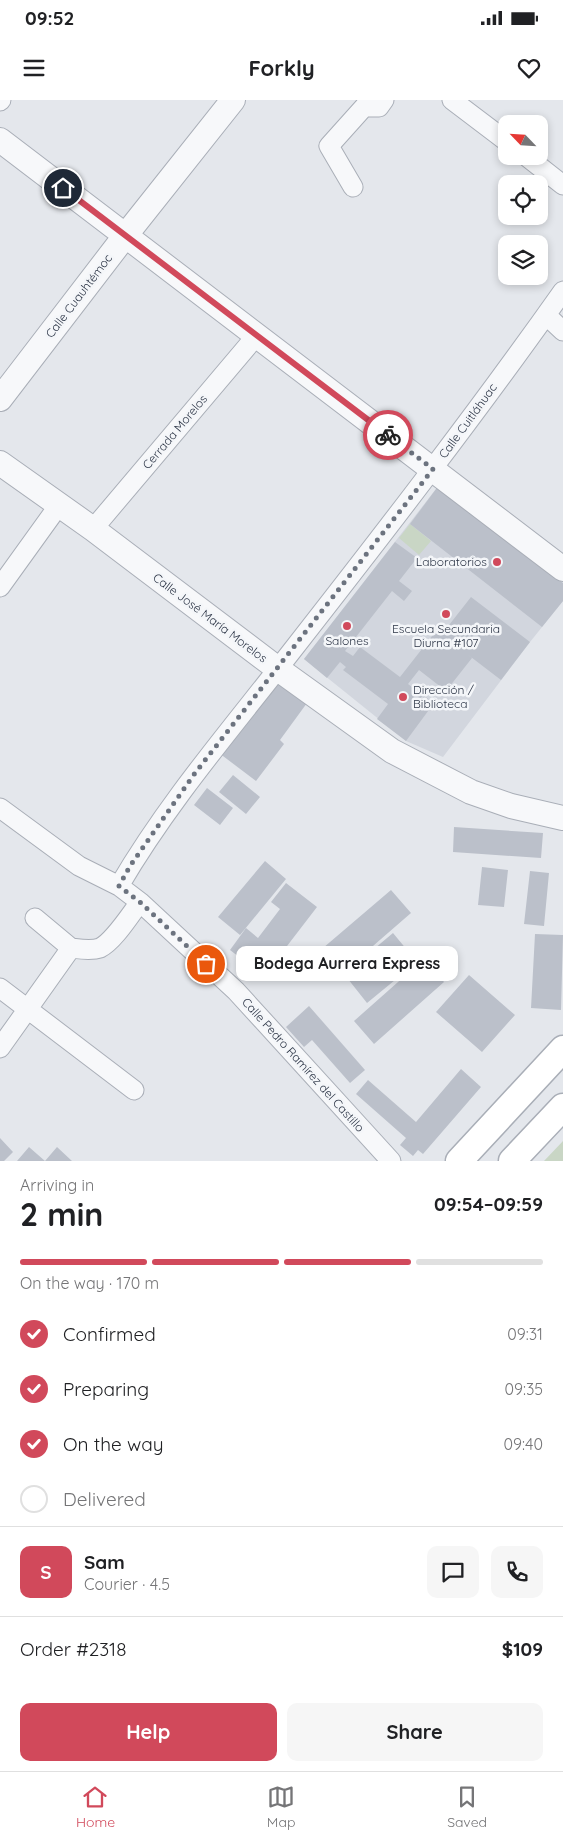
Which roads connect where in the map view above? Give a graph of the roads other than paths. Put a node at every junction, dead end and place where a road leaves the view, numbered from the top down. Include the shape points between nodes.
1 (233, 100) edge
2 (384, 100) edge
3 (452, 100) edge
4 (498, 136) edge
5 (0, 140) edge
6 (537, 165) edge
7 (563, 185) edge
8 (353, 187) dead end
9 (125, 236) junction
10 (563, 291) edge
11 (546, 315) junction
12 (563, 331) edge
13 (257, 335) junction
14 (0, 399) edge
15 (0, 463) edge
16 (433, 469) junction
17 (59, 505) junction
18 (93, 529) junction
19 (563, 569) edge
20 (0, 587) edge
21 (278, 669) junction
22 (0, 808) edge
23 (563, 818) edge
24 (119, 886) junction
25 (140, 902) junction
26 (35, 918) dead end
27 (71, 948) junction
28 (0, 988) edge
29 (27, 1009) junction
30 (0, 1048) edge
31 (563, 1049) edge
32 (134, 1090) dead end
33 (563, 1107) edge
34 (391, 1161) edge
35 (459, 1161) edge
36 (512, 1161) edge

1 - 9 street, Calle Cuauhtémoc
2 - 8 street via 379,107 364,107 329,146
3 - 4 street
5 - 9 street
6 - 7 street
9 - 13 street
9 - 14 street, Calle Cuauhtémoc
10 - 11 street, Calle Cuitláhuac
11 - 12 street
11 - 16 street, Calle Cuitláhuac
13 - 16 street
13 - 18 street, Cerrada Morelos
15 - 17 street, Calle José María Morelos
16 - 19 street
16 - 21 street, Calle Cuitláhuac
17 - 18 street, Calle José María Morelos
17 - 20 street
18 - 21 street, Calle José María Morelos
21 - 23 street, Calle José María Morelos via 392,750 434,774 511,806
21 - 24 street, Calle Cuitláhuac via 195,773
22 - 24 street, Calle Pedro Ramírez del Castillo via 79,866
24 - 25 street, Calle Pedro Ramírez del Castillo
25 - 27 street via 114,936 100,948
25 - 34 street, Calle Pedro Ramírez del Castillo via 236,991
26 - 27 street
27 - 29 street
28 - 29 street
29 - 30 street
29 - 32 street
31 - 35 main road
33 - 36 main road

